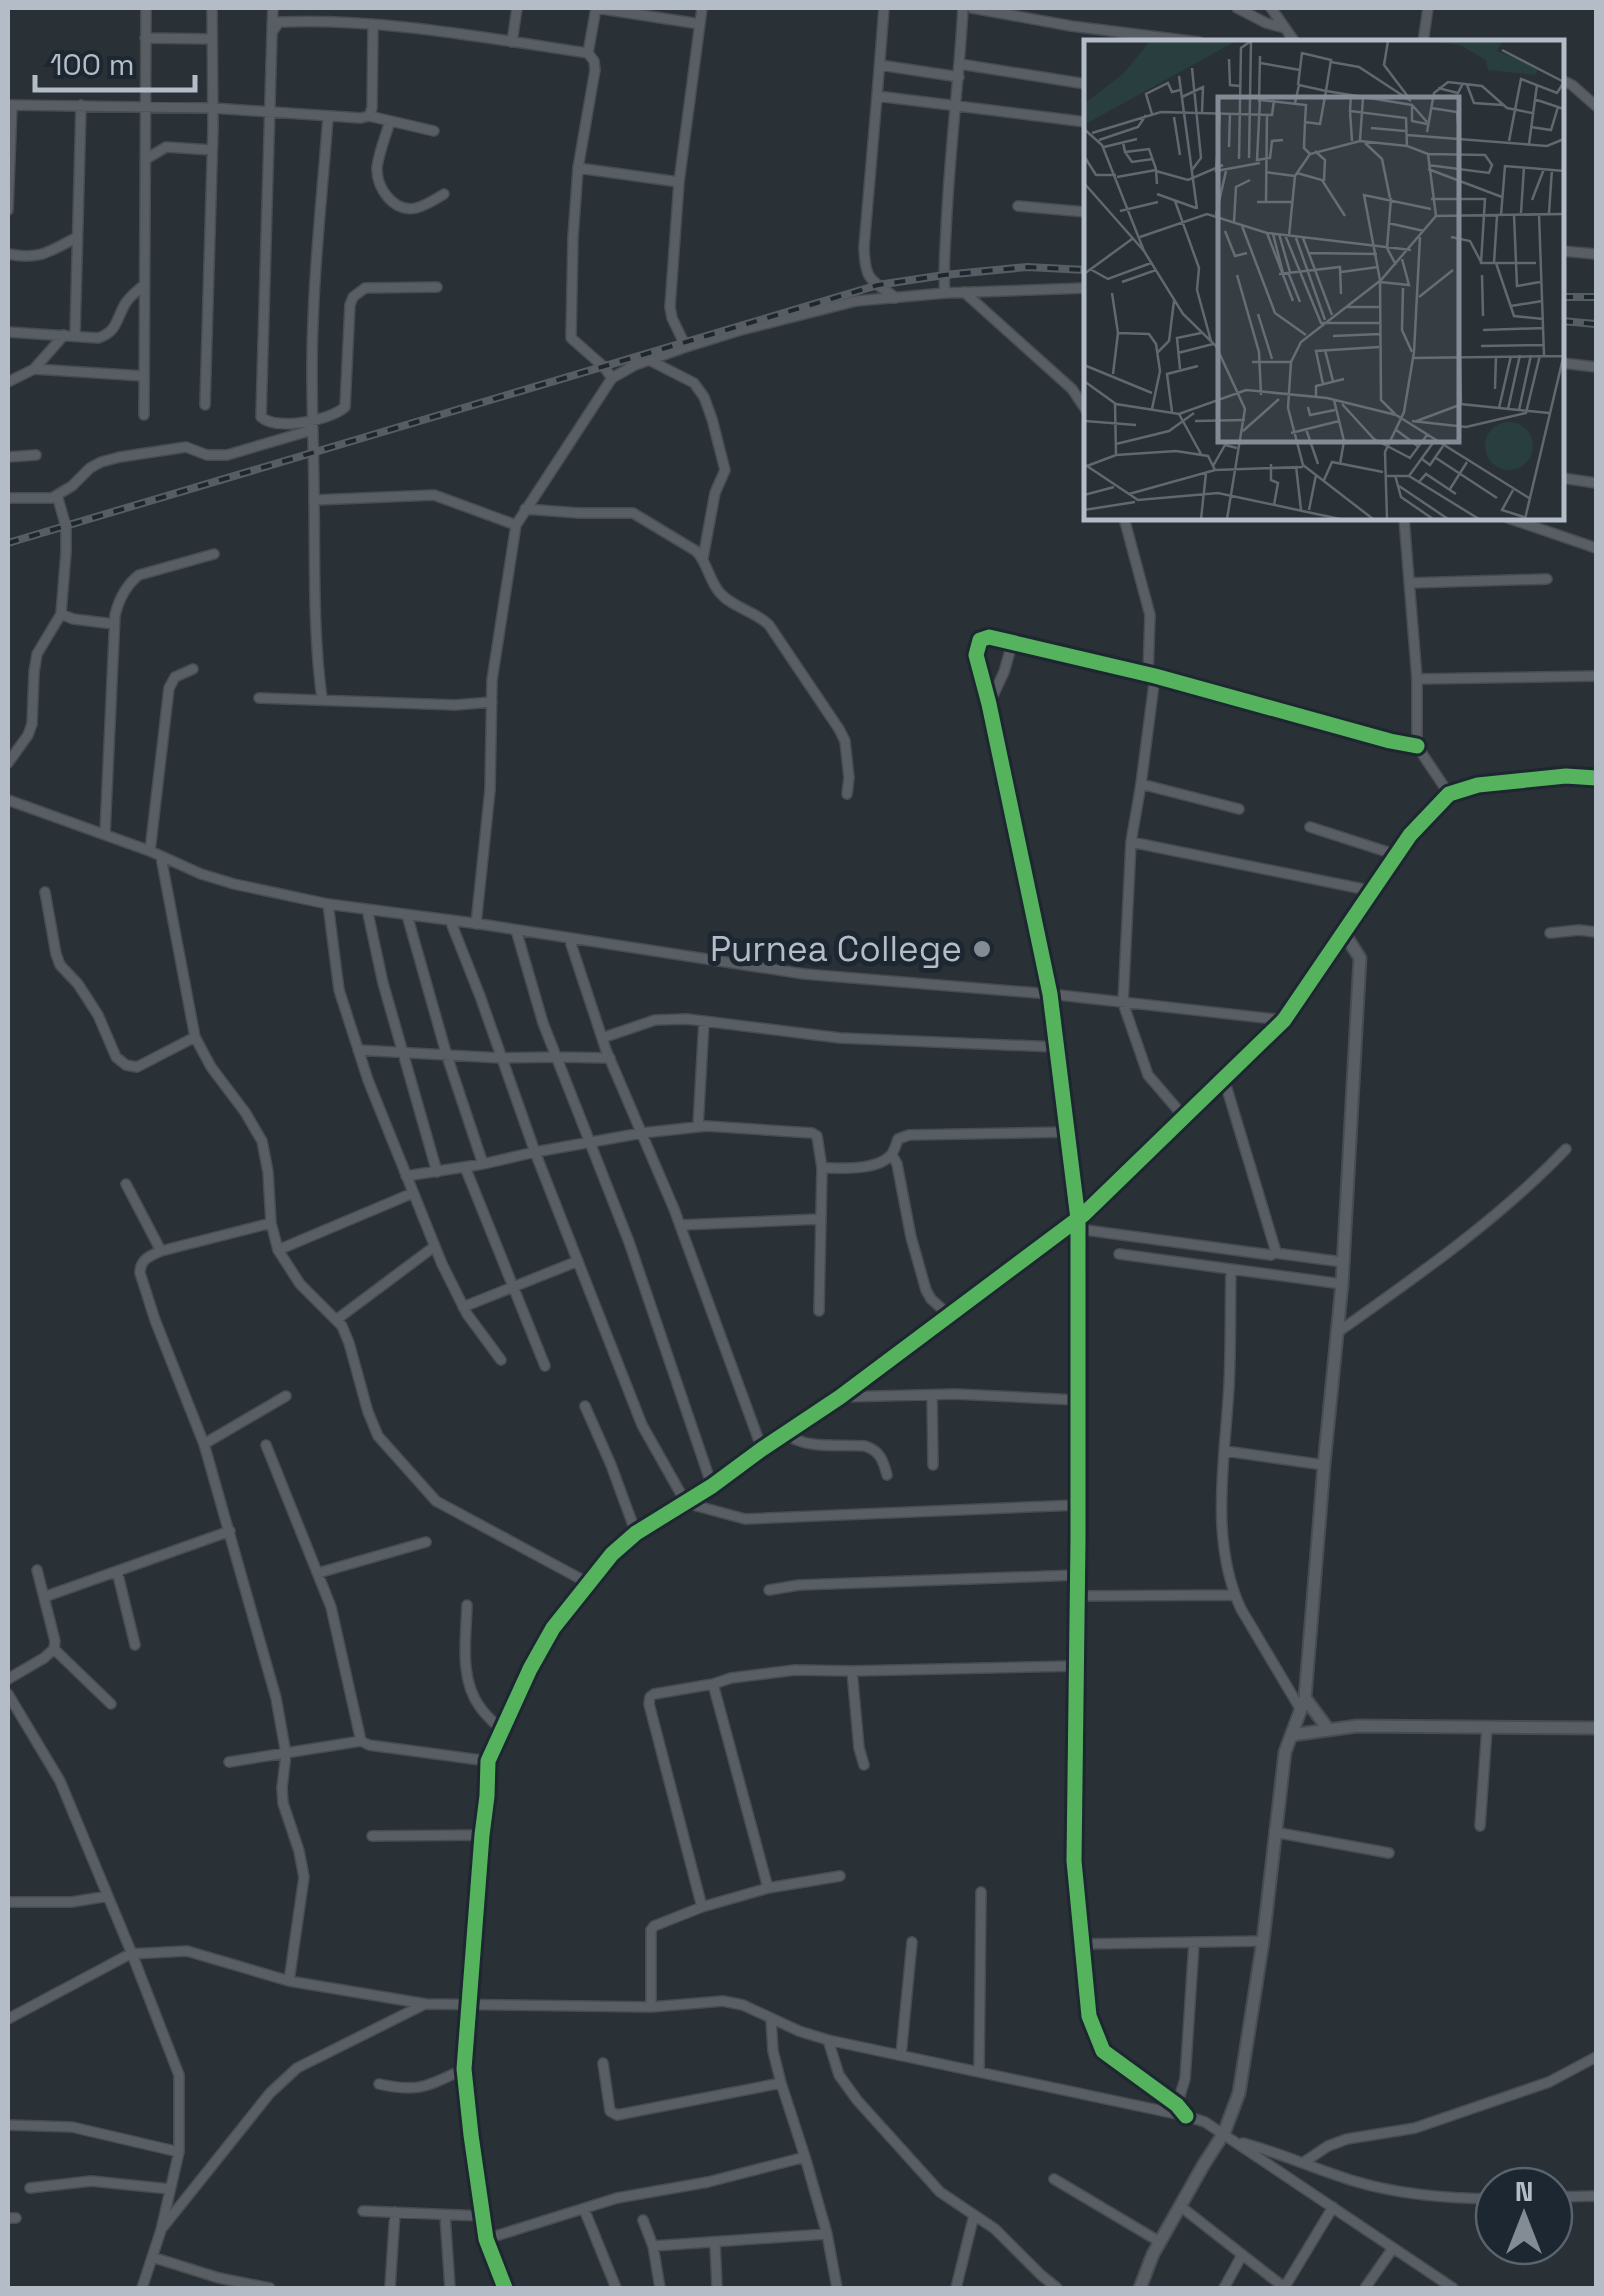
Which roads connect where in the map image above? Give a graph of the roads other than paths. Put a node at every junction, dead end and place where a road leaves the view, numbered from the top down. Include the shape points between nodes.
1 (146, 8) edge
2 (212, 8) edge
3 (273, 8) edge
4 (517, 8) edge
5 (596, 8) edge
6 (702, 8) edge
7 (884, 8) edge
8 (963, 8) edge
9 (972, 8) edge
10 (1237, 8) edge
11 (1272, 8) edge
12 (1428, 8) edge
13 (373, 24) junction
14 (700, 24) junction
15 (1285, 28) junction
16 (272, 32) junction
17 (146, 38) junction
18 (1128, 38) edge
19 (212, 39) junction
20 (1164, 40) edge
21 (1293, 40) edge
22 (1422, 40) edge
23 (512, 42) junction
24 (588, 54) junction
25 (960, 64) junction
26 (880, 65) junction
27 (959, 77) junction
28 (1564, 81) edge
29 (1084, 84) edge
30 (877, 96) junction
31 (10, 104) edge
32 (81, 104) junction
33 (146, 106) junction
34 (954, 106) junction
35 (1596, 106) edge
36 (212, 108) junction
37 (271, 110) junction
38 (368, 116) junction
39 (328, 117) junction
40 (390, 121) junction
41 (1084, 122) edge
42 (434, 131) dead end
43 (212, 150) junction
44 (146, 159) junction
45 (578, 168) junction
46 (679, 182) junction
47 (444, 194) dead end
48 (1018, 206) dead end
49 (8, 210) edge
50 (1084, 212) edge
51 (77, 237) junction
52 (1564, 251) edge
53 (8, 254) edge
54 (1596, 254) edge
55 (144, 285) junction
56 (437, 286) dead end
57 (1084, 288) edge
58 (945, 292) junction
59 (964, 292) junction
60 (897, 298) junction
61 (8, 332) edge
62 (69, 335) junction
63 (686, 347) junction
64 (649, 360) junction
65 (1564, 363) edge
66 (1596, 368) edge
67 (34, 369) junction
68 (144, 376) junction
69 (612, 378) junction
70 (8, 382) edge
71 (205, 405) dead end
72 (1084, 407) edge
73 (144, 414) dead end
74 (312, 425) junction
75 (36, 455) dead end
76 (8, 457) edge
77 (1596, 472) edge
78 (1564, 478) edge
79 (1596, 483) edge
80 (57, 495) junction
81 (8, 498) edge
82 (314, 500) junction
83 (526, 510) junction
84 (1125, 520) edge
85 (1404, 520) edge
86 (1514, 520) edge
87 (516, 524) junction
88 (1596, 548) edge
89 (214, 554) dead end
90 (704, 558) junction
91 (1547, 579) dead end
92 (1409, 584) junction
93 (61, 614) junction
94 (114, 624) junction
95 (1012, 644) junction
96 (194, 669) dead end
97 (1151, 675) junction
98 (1596, 676) edge
99 (1416, 679) junction
100 (259, 698) dead end
101 (322, 699) junction
102 (492, 702) junction
103 (990, 704) junction
104 (1417, 746) junction
105 (8, 763) edge
106 (1596, 778) edge
107 (1142, 784) junction
108 (846, 794) dead end
109 (1449, 794) junction
110 (8, 800) edge
111 (1239, 809) dead end
112 (1310, 827) dead end
113 (105, 834) junction
114 (1132, 842) junction
115 (150, 851) junction
116 (1397, 855) junction
117 (161, 857) junction
118 (1373, 890) junction
119 (45, 892) dead end
120 (328, 904) junction
121 (368, 909) junction
122 (408, 914) junction
123 (450, 920) junction
124 (476, 924) junction
125 (516, 930) junction
126 (1344, 932) junction
127 (1596, 932) edge
128 (1550, 933) dead end
129 (568, 938) junction
130 (1050, 994) junction
131 (1123, 1003) junction
132 (1284, 1020) junction
133 (704, 1021) junction
134 (195, 1037) junction
135 (602, 1038) junction
136 (1056, 1047) junction
137 (358, 1050) junction
138 (403, 1054) junction
139 (447, 1056) junction
140 (556, 1056) junction
141 (501, 1058) junction
142 (610, 1058) junction
143 (1224, 1079) junction
144 (1184, 1117) junction
145 (698, 1126) junction
146 (1067, 1132) junction
147 (642, 1134) junction
148 (589, 1144) junction
149 (1566, 1149) dead end
150 (535, 1152) junction
151 (892, 1155) junction
152 (483, 1164) junction
153 (465, 1167) junction
154 (822, 1168) junction
155 (436, 1172) junction
156 (406, 1176) junction
157 (126, 1184) dead end
158 (413, 1193) junction
159 (821, 1219) junction
160 (271, 1223) junction
161 (680, 1224) junction
162 (1078, 1224) junction
163 (434, 1246) junction
164 (278, 1250) junction
165 (162, 1251) junction
166 (1275, 1253) junction
167 (1119, 1254) dead end
168 (578, 1262) junction
169 (1344, 1262) junction
170 (1231, 1270) junction
171 (1342, 1284) junction
172 (513, 1286) junction
173 (463, 1307) junction
174 (819, 1311) dead end
175 (950, 1316) junction
176 (336, 1320) junction
177 (1338, 1332) junction
178 (501, 1360) dead end
179 (545, 1366) dead end
180 (286, 1396) dead end
181 (840, 1396) junction
182 (932, 1396) junction
183 (1076, 1400) junction
184 (585, 1406) dead end
185 (785, 1433) junction
186 (204, 1444) junction
187 (266, 1445) dead end
188 (762, 1449) junction
189 (1225, 1451) junction
190 (1324, 1464) junction
191 (933, 1466) dead end
192 (887, 1475) dead end
193 (712, 1486) junction
194 (686, 1503) junction
195 (1078, 1505) junction
196 (230, 1530) junction
197 (636, 1533) junction
198 (426, 1542) dead end
199 (37, 1570) dead end
200 (118, 1571) junction
201 (318, 1573) junction
202 (1077, 1575) junction
203 (590, 1584) junction
204 (770, 1590) dead end
205 (1234, 1595) junction
206 (1077, 1596) junction
207 (44, 1597) junction
208 (466, 1605) dead end
209 (135, 1645) dead end
210 (54, 1649) junction
211 (1076, 1666) junction
212 (852, 1671) junction
213 (8, 1678) edge
214 (713, 1684) junction
215 (8, 1694) edge
216 (111, 1704) dead end
217 (1303, 1704) junction
218 (1328, 1728) junction
219 (1487, 1728) junction
220 (1596, 1728) edge
221 (502, 1731) junction
222 (1292, 1734) junction
223 (360, 1742) junction
224 (286, 1754) junction
225 (488, 1760) junction
226 (228, 1762) dead end
227 (864, 1765) dead end
228 (1480, 1826) dead end
229 (1274, 1832) junction
230 (482, 1835) junction
231 (372, 1836) dead end
232 (1389, 1853) dead end
233 (840, 1876) dead end
234 (768, 1888) junction
235 (981, 1892) dead end
236 (108, 1896) junction
237 (8, 1902) edge
238 (702, 1907) junction
239 (912, 1942) dead end
240 (1194, 1942) junction
241 (1262, 1942) junction
242 (1082, 1944) junction
243 (132, 1954) junction
244 (289, 1980) junction
245 (426, 2004) junction
246 (470, 2006) junction
247 (651, 2007) junction
248 (8, 2018) edge
249 (771, 2020) junction
250 (828, 2040) junction
251 (901, 2055) junction
252 (1596, 2057) edge
253 (603, 2064) dead end
254 (464, 2069) junction
255 (978, 2072) junction
256 (780, 2083) junction
257 (378, 2084) dead end
258 (1177, 2105) junction
259 (1186, 2116) junction
260 (8, 2125) edge
261 (1230, 2137) junction
262 (179, 2152) junction
263 (806, 2157) junction
264 (1304, 2162) junction
265 (1054, 2179) dead end
266 (30, 2188) dead end
267 (170, 2189) junction
268 (1474, 2198) edge
269 (1180, 2206) junction
270 (1333, 2207) junction
271 (584, 2209) junction
272 (364, 2210) dead end
273 (395, 2212) junction
274 (445, 2215) junction
275 (974, 2215) junction
276 (482, 2216) junction
277 (643, 2220) dead end
278 (161, 2230) junction
279 (827, 2234) junction
280 (486, 2238) junction
281 (1160, 2242) junction
282 (714, 2243) junction
283 (652, 2246) junction
284 (1393, 2248) junction
285 (1242, 2256) junction
286 (152, 2258) junction
287 (1441, 2285) edge
288 (142, 2288) edge
289 (270, 2288) edge
290 (390, 2288) edge
291 (450, 2288) edge
292 (506, 2288) edge
293 (616, 2288) edge
294 (660, 2288) edge
295 (717, 2288) edge
296 (837, 2288) edge
297 (956, 2288) edge
298 (1057, 2288) edge
299 (1140, 2288) edge
300 (1224, 2288) edge
301 (1285, 2288) edge
302 (1366, 2288) edge
303 (1453, 2288) edge

1 - 17 street
2 - 19 street
3 - 16 street
4 - 23 street
5 - 14 street
5 - 24 street
6 - 14 street
7 - 26 street
8 - 25 street
9 - 18 street
10 - 15 street
11 - 15 street
12 - 22 street
13 - 16 street via 279,22
13 - 23 street
13 - 38 street
14 - 46 street
15 - 21 street
16 - 37 street
17 - 19 street
17 - 33 street
18 - 20 street
19 - 36 street
23 - 24 street
24 - 45 street via 596,70
25 - 27 street
25 - 29 street
26 - 27 street
26 - 30 street
27 - 34 street
28 - 35 street
30 - 34 street
30 - 60 street via 864,270
31 - 32 street
31 - 49 street
32 - 33 street
32 - 51 street
33 - 36 street
33 - 44 street
34 - 41 street
34 - 58 street
36 - 37 street
36 - 43 street
37 - 39 street
37 - 74 street via 261,417
38 - 39 street
38 - 40 street
39 - 74 street via 312,322
40 - 42 street
40 - 47 street via 378,167 381,190 408,208
43 - 44 street via 166,147
43 - 71 street
44 - 55 street
45 - 46 street
45 - 69 street via 571,338
46 - 63 street via 670,307
48 - 50 street
51 - 53 street via 44,255
51 - 62 street
52 - 54 street
55 - 62 street via 111,332 98,338
55 - 68 street
56 - 74 street via 358,291 350,305 345,407
57 - 59 street
58 - 59 street
58 - 60 street
59 - 72 street via 1059,376
60 - 63 street via 856,302
61 - 62 street
62 - 67 street
63 - 64 street
64 - 69 street
64 - 90 street via 694,382 715,432 725,470
65 - 66 street
67 - 68 street
67 - 70 street
68 - 73 street
69 - 83 street
74 - 80 street via 227,455 186,447 120,457 90,468
74 - 82 street
75 - 76 street
77 - 79 street
78 - 79 street
80 - 81 street
80 - 93 street via 66,527
82 - 87 street via 434,495
82 - 101 street
83 - 87 street
83 - 90 street via 633,513
84 - 97 street via 1150,615
85 - 92 street
86 - 88 street
87 - 102 street
89 - 94 street via 138,574 118,602
90 - 108 street via 724,598 769,624 839,729 848,754
91 - 92 street
92 - 99 street
93 - 94 street
93 - 105 street via 38,654 32,724
94 - 113 street
95 - 97 street
95 - 103 street
95 - 103 street via 980,640 976,655
96 - 115 street via 170,688
97 - 104 street
97 - 107 street
98 - 99 street
99 - 104 street
100 - 101 street
101 - 102 street
102 - 124 street
103 - 130 street
104 - 109 street
106 - 109 street via 1478,785
107 - 111 street
107 - 114 street
109 - 116 street
110 - 113 street
112 - 116 street
113 - 115 street
114 - 118 street
114 - 131 street
115 - 117 street
116 - 118 street
117 - 120 street via 234,884
117 - 134 street
118 - 126 street
119 - 134 street via 60,965 98,1015 116,1057 137,1067
120 - 121 street
120 - 137 street via 340,990
121 - 122 street
121 - 138 street
122 - 123 street
122 - 139 street
123 - 124 street
123 - 141 street
124 - 125 street
125 - 129 street
125 - 140 street
126 - 132 street
126 - 169 street via 1360,958
127 - 128 street
129 - 130 street via 804,974
129 - 135 street
130 - 131 street
130 - 136 street
131 - 132 street
131 - 144 street via 1148,1076
132 - 143 street
133 - 135 street via 655,1020
133 - 136 street via 840,1038
133 - 145 street
134 - 160 street via 262,1141
135 - 142 street
136 - 146 street
137 - 138 street
137 - 156 street
138 - 139 street
138 - 155 street
139 - 141 street
139 - 152 street
140 - 141 street
140 - 142 street
140 - 148 street
141 - 150 street
142 - 147 street
143 - 144 street
143 - 166 street
144 - 162 street
145 - 147 street
145 - 154 street via 818,1136
146 - 151 street via 908,1135 898,1139
146 - 162 street
147 - 148 street
147 - 161 street
148 - 150 street
148 - 193 street
149 - 177 street via 1534,1182
150 - 152 street
150 - 168 street
151 - 154 street via 862,1168
151 - 175 street via 926,1290
152 - 153 street
153 - 155 street
153 - 172 street
154 - 159 street
155 - 156 street
156 - 158 street
157 - 165 street
158 - 163 street
158 - 164 street
159 - 161 street
159 - 174 street
160 - 164 street
160 - 165 street
161 - 188 street
162 - 166 street
162 - 175 street
162 - 183 street
163 - 173 street
163 - 176 street
164 - 176 street
165 - 186 street via 145,1259 140,1272
166 - 169 street
167 - 170 street
168 - 172 street
168 - 194 street via 642,1425
169 - 171 street
170 - 171 street
170 - 189 street
171 - 177 street
172 - 173 street
172 - 179 street
173 - 178 street
175 - 181 street
176 - 203 street via 378,1436 436,1501
177 - 190 street
180 - 186 street
181 - 182 street
181 - 185 street
182 - 183 street
182 - 191 street
183 - 195 street
184 - 197 street
185 - 188 street
185 - 192 street via 805,1442 874,1449
186 - 196 street
187 - 201 street
188 - 193 street
189 - 190 street
189 - 205 street via 1220,1521
190 - 217 street
193 - 194 street
194 - 195 street via 746,1520
194 - 197 street
195 - 202 street
196 - 200 street
196 - 224 street
197 - 203 street
198 - 201 street
199 - 207 street
200 - 207 street
200 - 209 street
201 - 223 street via 332,1608
202 - 204 street
202 - 206 street
203 - 221 street via 553,1628
205 - 206 street
205 - 217 street
206 - 211 street
207 - 210 street
208 - 221 street via 469,1683 478,1705
210 - 213 street
210 - 216 street
211 - 212 street
211 - 242 street via 1074,1861
212 - 214 street via 795,1670
212 - 227 street
214 - 234 street
214 - 238 street via 654,1694 649,1704
215 - 236 street via 60,1781
217 - 218 street
217 - 222 street
218 - 219 street
218 - 222 street
219 - 220 street
219 - 228 street
221 - 225 street
222 - 229 street
223 - 224 street
223 - 225 street
224 - 226 street
224 - 244 street via 284,1803 304,1877
225 - 230 street
229 - 232 street
229 - 241 street
230 - 231 street
230 - 246 street
233 - 234 street
234 - 238 street
235 - 255 street
236 - 237 street
236 - 243 street
238 - 247 street via 651,1930
239 - 251 street
240 - 241 street
240 - 242 street
240 - 258 street via 1185,2080
241 - 261 street
242 - 258 street via 1088,2016 1103,2052
243 - 244 street via 187,1951
243 - 248 street
243 - 262 street via 180,2074
244 - 245 street
245 - 246 street
245 - 278 street via 297,2068
246 - 247 street
246 - 254 street
247 - 249 street via 724,2001
249 - 250 street
249 - 256 street
250 - 251 street
250 - 275 street via 857,2100 940,2192
251 - 255 street
252 - 264 street via 1533,2088 1415,2128 1347,2139
253 - 256 street via 616,2115
254 - 257 street via 423,2088
254 - 276 street
255 - 259 street
256 - 263 street
258 - 259 street
259 - 261 street
260 - 262 street via 72,2127
261 - 264 street
261 - 269 street
261 - 270 street
262 - 267 street
263 - 271 street
263 - 279 street
264 - 268 street via 1356,2182
265 - 281 street
266 - 267 street via 91,2181
267 - 278 street
269 - 281 street
269 - 285 street
270 - 284 street
270 - 301 street
271 - 280 street
271 - 293 street
272 - 273 street
273 - 274 street
273 - 290 street
274 - 276 street
274 - 291 street
275 - 297 street
275 - 298 street
276 - 280 street
277 - 283 street
278 - 286 street
279 - 282 street
279 - 296 street
280 - 292 street
281 - 299 street
282 - 283 street
282 - 295 street
283 - 294 street
284 - 287 street
284 - 302 street
285 - 300 street
285 - 301 street
286 - 288 street
286 - 289 street
287 - 303 street

